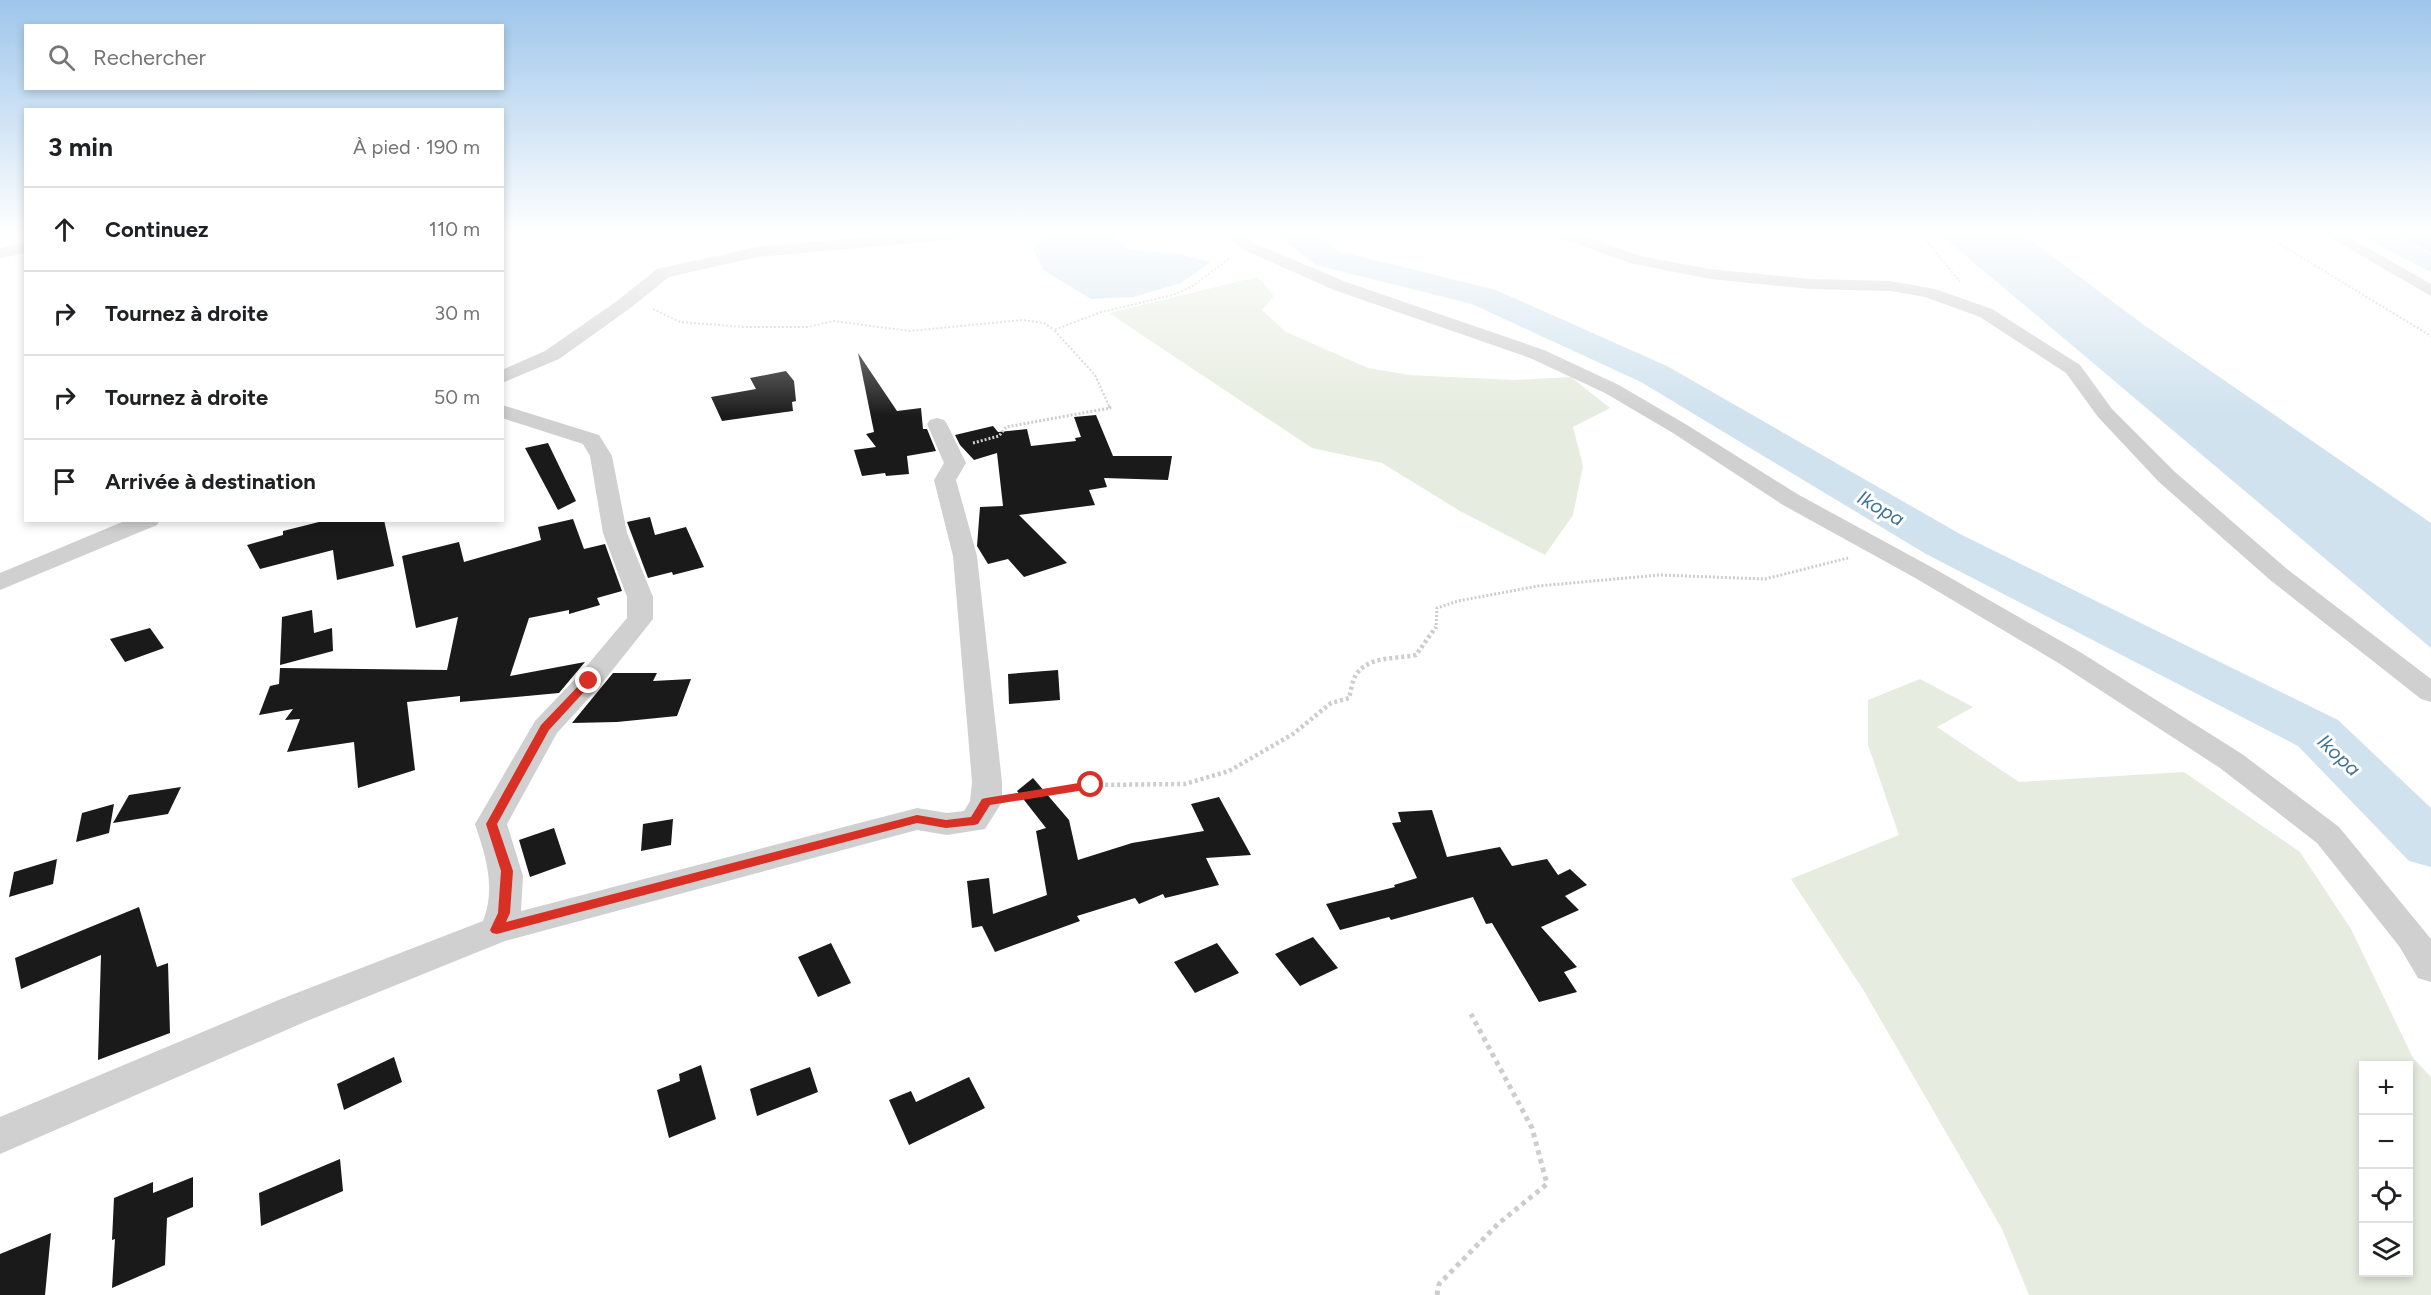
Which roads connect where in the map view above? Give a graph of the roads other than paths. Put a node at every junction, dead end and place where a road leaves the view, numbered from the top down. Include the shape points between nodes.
1 (636, 294) edge
2 (1364, 294) edge
3 (1933, 294) edge
4 (504, 376) edge
5 (504, 412) edge
6 (942, 436) road end
7 (144, 522) edge
8 (0, 582) edge
9 (2431, 693) edge
10 (497, 930) junction
11 (2431, 968) edge
12 (0, 1136) edge

1 - 4 street via 552,355
2 - 11 street via 1537,354 1612,389 1791,500 2070,658 2231,761 2311,822 2336,844
3 - 9 street via 1986,313 2073,369 2106,413 2167,477 2278,574
5 - 10 street via 591,440 601,456 615,532 640,597 640,619 545,728 491,824 507,871 504,913
6 - 10 street via 955,463 945,480 965,556 987,782 986,802 974,821 946,824 917,819
7 - 8 street
10 - 12 street via 294,1010

